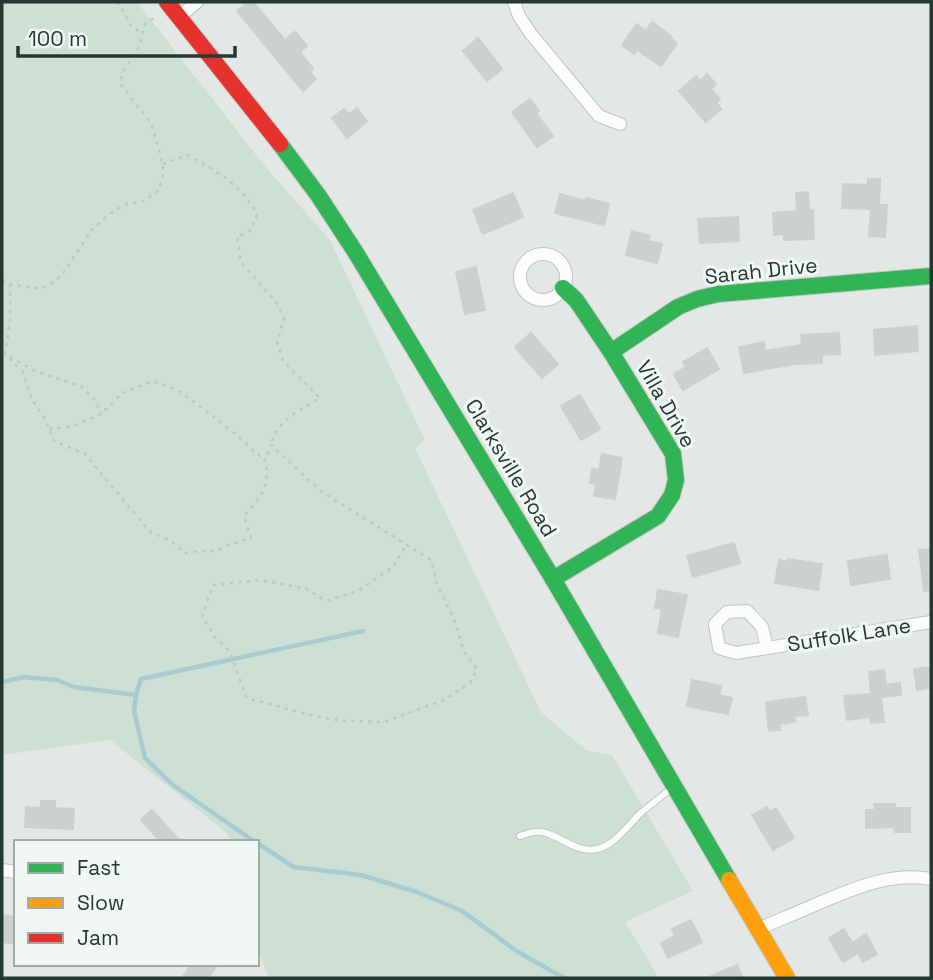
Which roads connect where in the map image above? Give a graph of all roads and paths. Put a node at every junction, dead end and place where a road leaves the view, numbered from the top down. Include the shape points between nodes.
1 (116, 2) edge
2 (197, 2) edge
3 (514, 2) edge
4 (163, 9) edge
5 (179, 17) junction
6 (142, 33) junction
7 (620, 124) dead end
8 (163, 164) junction
9 (931, 276) edge
10 (2, 279) edge
11 (10, 284) junction
12 (563, 288) dead end
13 (611, 352) junction
14 (5, 354) junction
15 (100, 414) junction
16 (49, 429) junction
17 (271, 445) junction
18 (407, 545) junction
19 (553, 579) junction
20 (931, 622) edge
21 (767, 648) junction
22 (675, 786) junction
23 (520, 836) dead end
24 (931, 879) edge
25 (758, 929) junction
26 (787, 978) edge

1 - 6 path via 131,26
2 - 5 street
3 - 7 street via 531,34 599,116
4 - 5 street, Clarksville Road
4 - 6 path
5 - 19 street, Clarksville Road via 326,207
6 - 8 path via 138,49 122,73 121,85 151,123
8 - 11 path via 159,190 144,201 108,214 47,287
8 - 17 path via 188,155 223,175 257,214 251,230 237,237 241,262 278,304 284,319 277,342 283,361 320,398 288,417
9 - 13 street, Sarah Drive via 697,299
10 - 11 path
11 - 14 path
12 - 13 street, Villa Drive
13 - 19 street, Villa Drive via 673,454 677,466 674,494 658,516
14 - 15 path via 34,371 81,386 95,400
14 - 16 path via 23,372
15 - 16 path via 73,426
15 - 17 path via 121,394 152,381 186,396 265,461
16 - 17 path via 54,441 85,454 150,532 185,553 216,551 251,538 244,516 262,495
17 - 18 path via 323,492
18 - 18 path via 431,560 464,652 477,669 470,683 444,700 384,722 343,721 247,698 229,651 202,616 213,585 261,580 307,589 326,601 358,591 385,573
19 - 22 street, Clarksville Road
20 - 21 street, Suffolk Lane
21 - 21 street, Suffolk Lane via 736,653 719,648 715,624 727,612 747,611 762,627
22 - 23 lane via 617,838 596,849 567,844 547,833
22 - 25 street, Clarksville Road
24 - 25 street via 877,881
25 - 26 street, Clarksville Road

